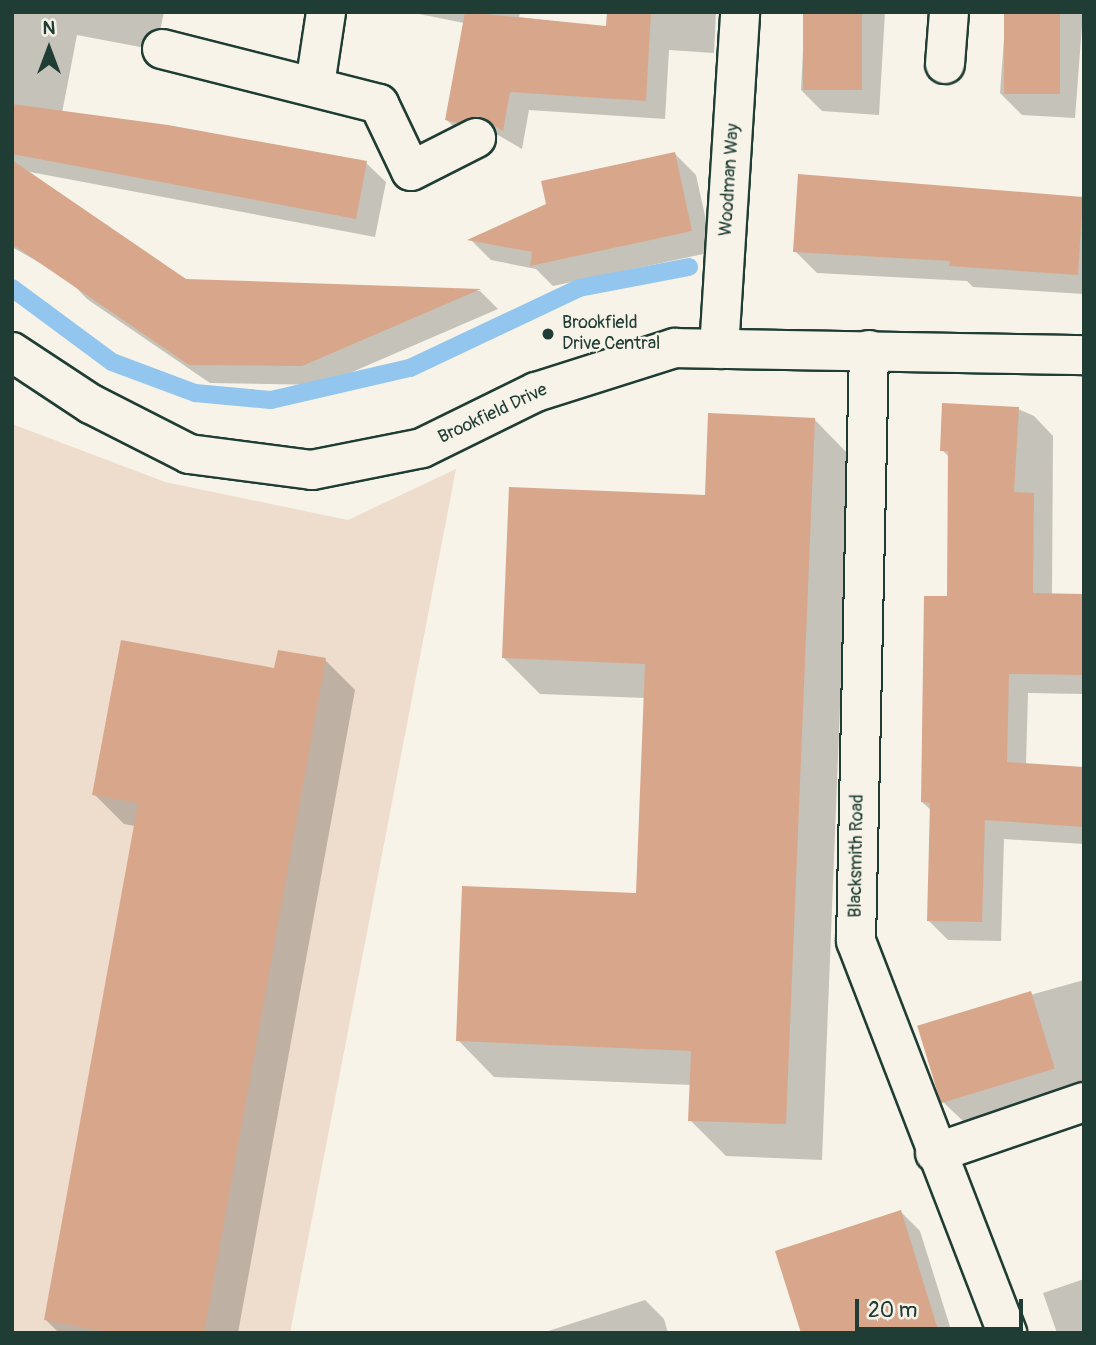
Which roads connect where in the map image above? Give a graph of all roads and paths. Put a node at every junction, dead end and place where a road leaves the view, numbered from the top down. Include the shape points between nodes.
1 (326, 12) edge
2 (740, 12) edge
3 (950, 12) edge
4 (162, 49) dead end
5 (945, 64) dead end
6 (315, 85) junction
7 (477, 138) dead end
8 (719, 349) junction
9 (869, 350) junction
10 (12, 352) edge
11 (1084, 355) edge
12 (1084, 1102) edge
13 (935, 1153) junction
14 (1007, 1333) edge

1 - 6 street
2 - 8 street, Woodman Way
3 - 5 street
4 - 6 street
6 - 7 street via 379,104 411,171
8 - 9 street, Brookfield Drive
8 - 10 street, Brookfield Drive via 675,348 536,392 422,448 312,470 189,454 91,404
9 - 11 street, Brookfield Drive
9 - 13 street, Blacksmith Road via 856,941
12 - 13 street
13 - 14 street, Blacksmith Road

